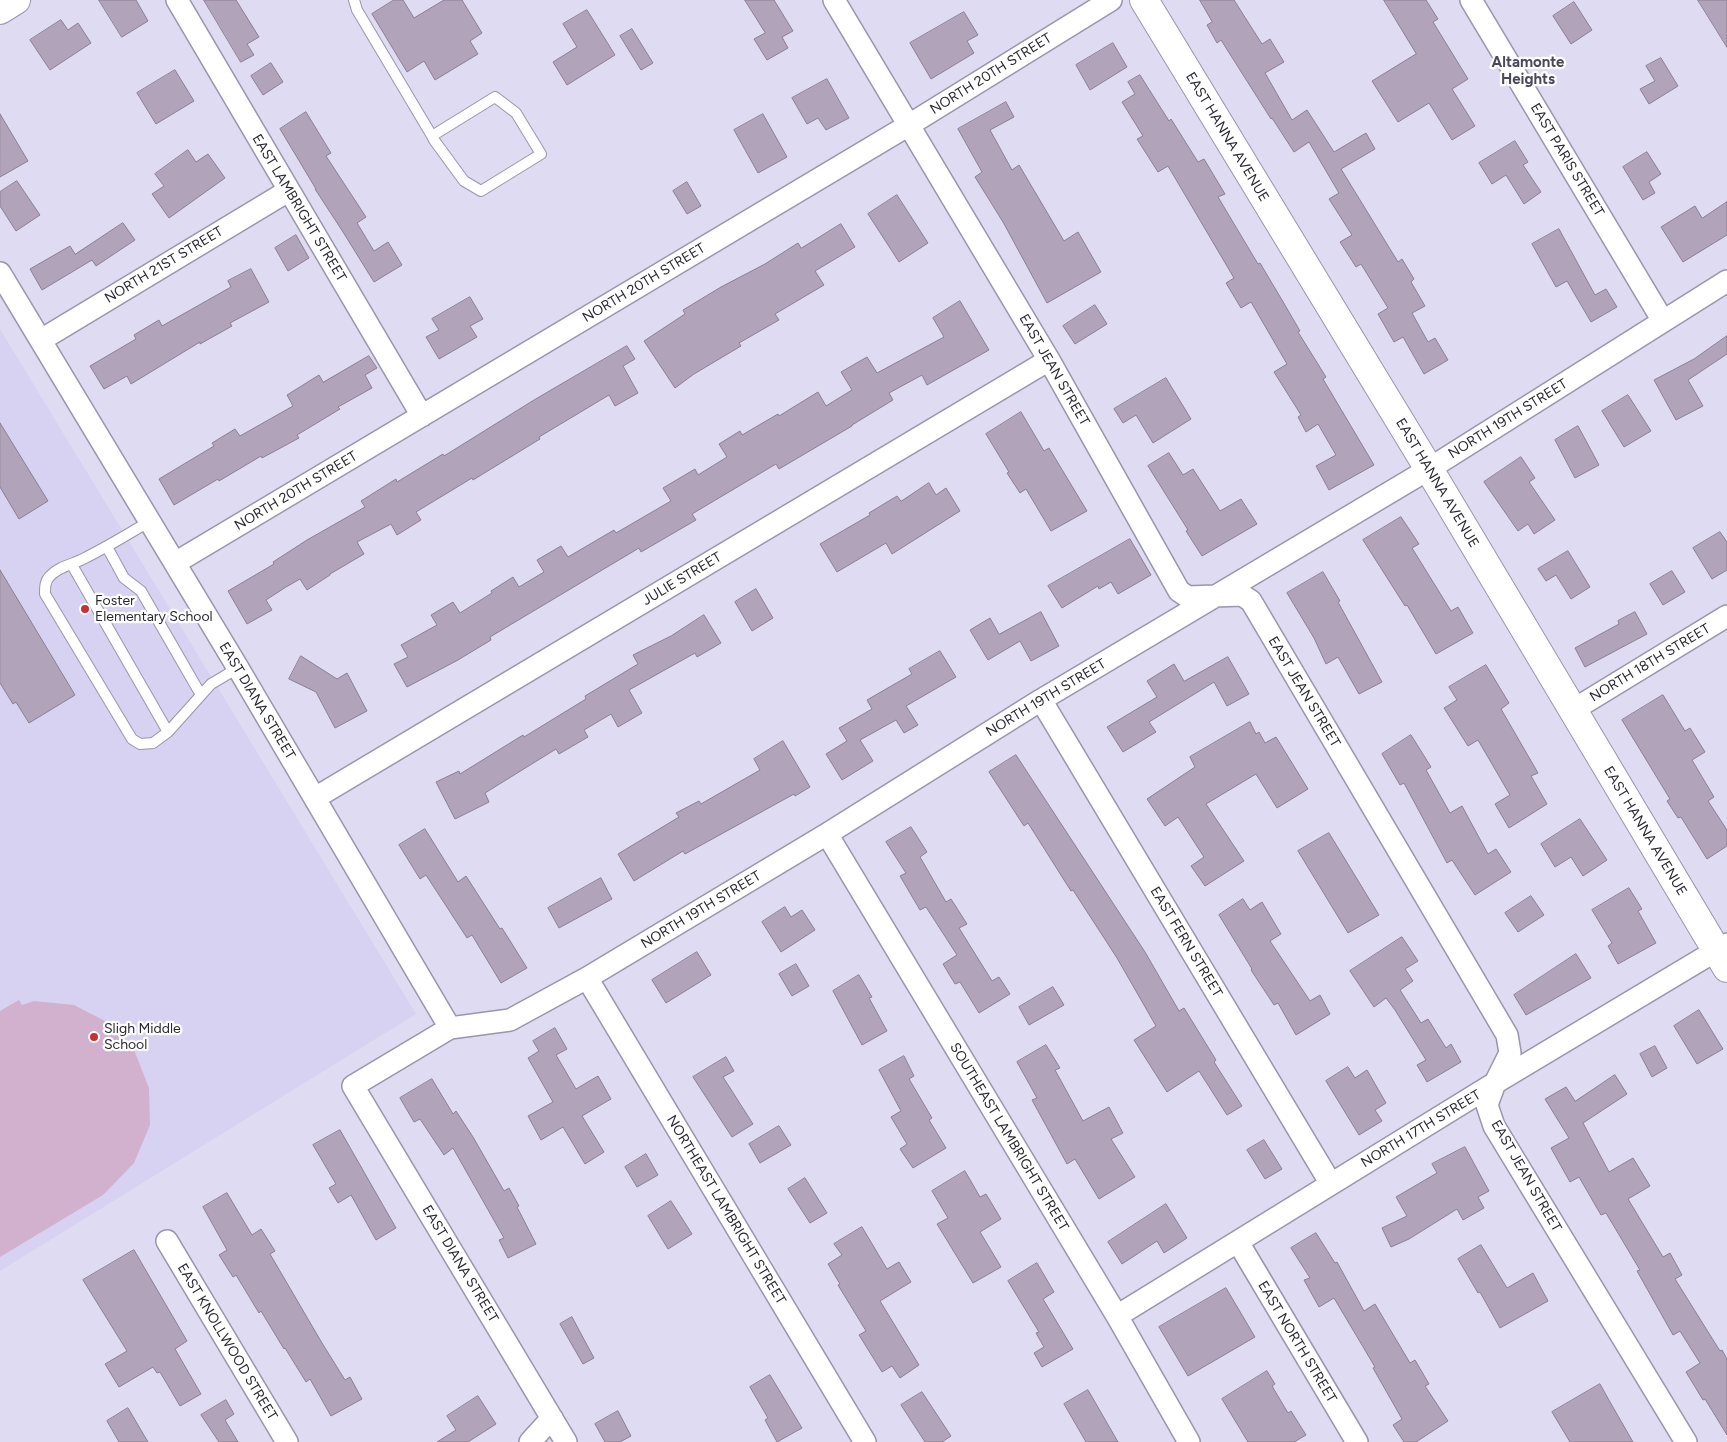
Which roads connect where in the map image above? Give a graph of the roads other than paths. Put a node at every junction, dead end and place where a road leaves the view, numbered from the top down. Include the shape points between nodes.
1 (16, 0) edge
2 (177, 0) edge
3 (354, 0) edge
4 (834, 0) edge
5 (1111, 0) edge
6 (1144, 0) edge
7 (1470, 0) edge
8 (0, 10) edge
9 (909, 125) junction
10 (432, 136) junction
11 (288, 191) junction
12 (0, 273) edge
13 (1727, 281) edge
14 (1663, 321) junction
15 (41, 340) junction
16 (1049, 360) junction
17 (422, 416) junction
18 (1429, 469) junction
19 (150, 521) junction
20 (107, 547) junction
21 (175, 563) junction
22 (72, 565) junction
23 (1213, 597) junction
24 (1727, 616) edge
25 (238, 668) junction
26 (201, 695) junction
27 (1041, 700) junction
28 (1573, 710) junction
29 (168, 732) junction
30 (315, 798) junction
31 (827, 834) junction
32 (1723, 954) edge
33 (588, 978) junction
34 (450, 1028) junction
35 (1495, 1084) junction
36 (353, 1086) joint
37 (1331, 1184) junction
38 (167, 1241) dead end
39 (1238, 1242) junction
40 (1118, 1316) junction
41 (552, 1418) junction
42 (287, 1442) edge
43 (530, 1442) edge
44 (566, 1442) edge
45 (865, 1442) edge
46 (1189, 1442) edge
47 (1357, 1442) edge
48 (1686, 1442) edge

1 - 8 street
2 - 11 street, EAST LAMBRIGHT STREET
3 - 10 lane
4 - 9 street, EAST JEAN STREET
5 - 9 street, NORTH 20TH STREET
6 - 18 street, EAST HANNA AVENUE
7 - 14 street, EAST PARIS STREET
9 - 16 street, EAST JEAN STREET
9 - 17 street, NORTH 20TH STREET
10 - 10 lane via 464,181 481,191 540,154 516,113 495,97
11 - 15 street, NORTH 21ST STREET
11 - 17 street, EAST LAMBRIGHT STREET
12 - 15 street, EAST DIANA STREET
13 - 14 street, NORTH 19TH STREET
14 - 18 street, NORTH 19TH STREET
15 - 19 street, EAST DIANA STREET
16 - 23 street, EAST JEAN STREET via 1178,591 1188,597
16 - 30 street, JULIE STREET
17 - 21 street, NORTH 20TH STREET
18 - 23 street, NORTH 19TH STREET
18 - 28 street, EAST HANNA AVENUE
19 - 20 lane
19 - 21 street, EAST DIANA STREET
20 - 22 lane
20 - 26 lane via 124,578 141,591
21 - 25 street, EAST DIANA STREET
22 - 29 lane
22 - 29 lane via 55,571 48,578 44,594 132,739 140,744 153,743
23 - 27 street, NORTH 19TH STREET
23 - 35 street, EAST JEAN STREET via 1242,595 1251,601 1507,1035 1510,1053
24 - 28 street, NORTH 18TH STREET
25 - 26 lane
25 - 30 street, EAST DIANA STREET
26 - 29 lane
27 - 31 street, NORTH 19TH STREET
27 - 37 street, EAST FERN STREET
28 - 32 street, EAST HANNA AVENUE
30 - 34 street, EAST DIANA STREET
31 - 33 street, NORTH 19TH STREET
31 - 40 street, SOUTHEAST LAMBRIGHT STREET
32 - 35 street, NORTH 17TH STREET
33 - 34 street, NORTH 19TH STREET via 510,1020
33 - 45 street, NORTHEAST LAMBRIGHT STREET
34 - 36 street, NORTH 19TH STREET
35 - 37 street, NORTH 17TH STREET
35 - 48 street, EAST JEAN STREET via 1488,1105 1494,1126
36 - 41 street, EAST DIANA STREET
37 - 39 street, NORTH 17TH STREET
38 - 42 street, EAST KNOLLWOOD STREET
39 - 40 street, NORTH 17TH STREET
39 - 47 street, EAST NORTH STREET
40 - 46 street, SOUTHEAST LAMBRIGHT STREET
41 - 43 street
41 - 44 street, EAST DIANA STREET

